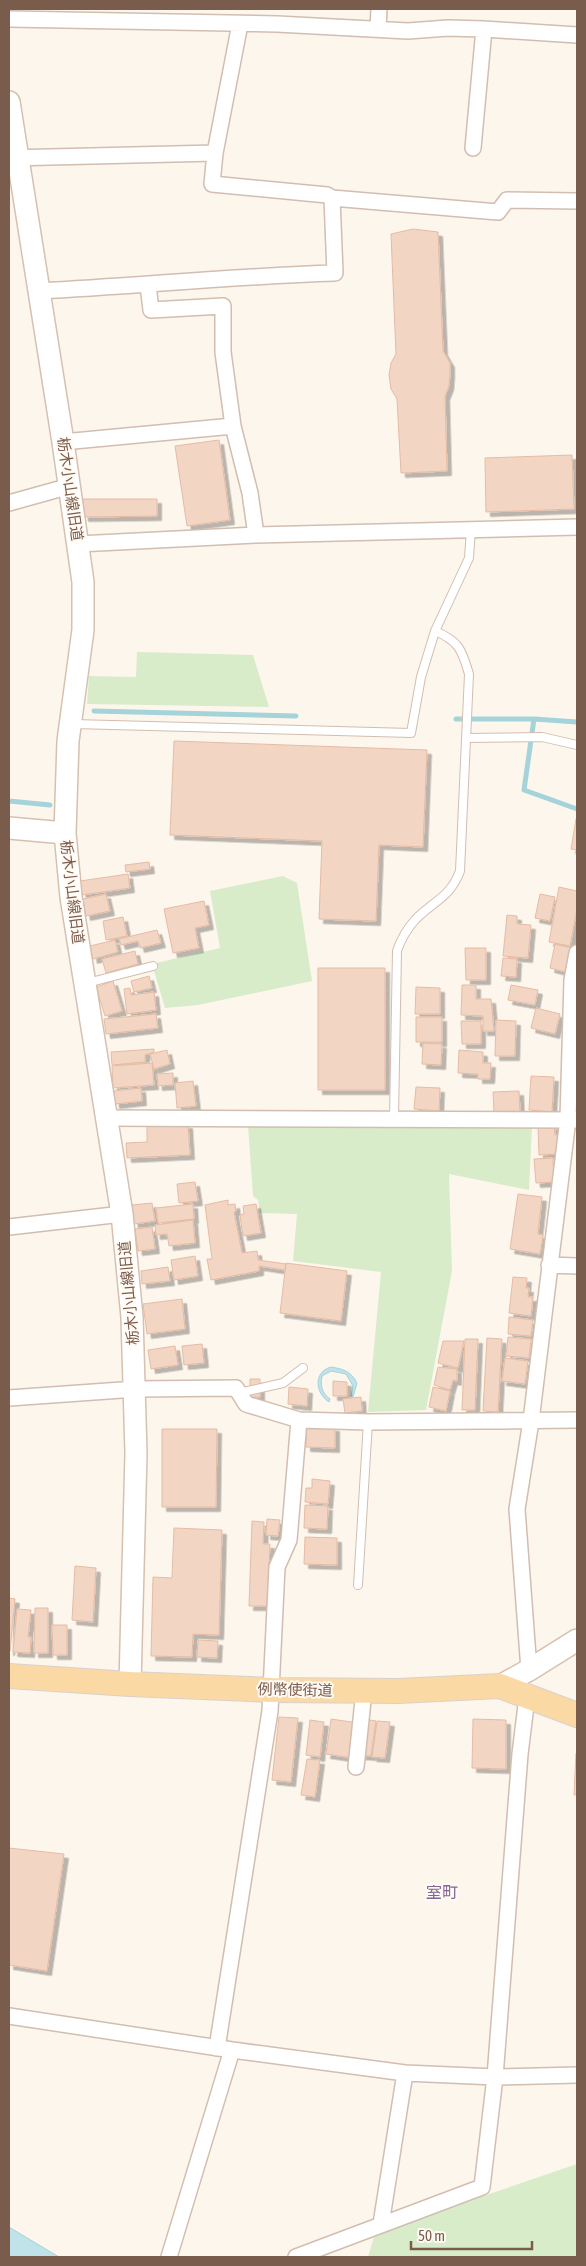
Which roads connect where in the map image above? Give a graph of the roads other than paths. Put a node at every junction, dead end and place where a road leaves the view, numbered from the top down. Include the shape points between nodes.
1 (379, 9) edge
2 (278, 16) edge
3 (9, 19) edge
4 (240, 24) junction
5 (378, 29) junction
6 (484, 29) junction
7 (577, 35) edge
8 (9, 102) edge
9 (473, 148) dead end
10 (215, 153) junction
11 (13, 158) edge
12 (332, 198) junction
13 (577, 201) edge
14 (148, 285) junction
15 (40, 291) junction
16 (234, 426) junction
17 (63, 442) junction
18 (70, 486) junction
19 (9, 503) edge
20 (577, 527) edge
21 (471, 530) junction
22 (256, 535) junction
23 (78, 544) junction
24 (434, 631) junction
25 (71, 724) junction
26 (466, 734) junction
27 (577, 744) edge
28 (9, 828) edge
29 (65, 833) junction
30 (577, 953) edge
31 (153, 966) dead end
32 (85, 983) junction
33 (107, 1118) junction
34 (394, 1118) junction
35 (573, 1120) edge
36 (122, 1214) junction
37 (9, 1227) edge
38 (549, 1265) junction
39 (577, 1266) edge
40 (303, 1368) dead end
41 (136, 1389) junction
42 (239, 1393) junction
43 (9, 1398) edge
44 (299, 1420) junction
45 (577, 1420) edge
46 (531, 1421) junction
47 (368, 1422) junction
48 (358, 1584) dead end
49 (577, 1640) edge
50 (529, 1670) junction
51 (9, 1676) edge
52 (130, 1684) junction
53 (500, 1686) junction
54 (272, 1690) junction
55 (364, 1691) junction
56 (527, 1697) junction
57 (577, 1715) edge
58 (356, 1767) dead end
59 (9, 2016) edge
60 (217, 2048) junction
61 (232, 2050) junction
62 (405, 2073) junction
63 (576, 2075) edge
64 (495, 2077) junction
65 (381, 2224) junction
66 (169, 2257) edge
67 (296, 2257) edge

1 - 5 street
2 - 4 street
2 - 5 street
3 - 4 street
4 - 10 street
5 - 6 street
6 - 7 street
6 - 9 street
8 - 11 street, 栃木小山線旧道
10 - 11 street
10 - 12 street via 212,184 270,188
11 - 15 street, 栃木小山線旧道
12 - 13 street via 498,212 507,200
12 - 14 street via 335,273
14 - 15 street
14 - 16 street via 151,310 223,306 223,352
15 - 17 street, 栃木小山線旧道
16 - 17 street
16 - 22 street
17 - 18 street, 栃木小山線旧道
18 - 19 street
18 - 23 street, 栃木小山線旧道
20 - 21 street
21 - 22 street
21 - 24 lane via 469,558
22 - 23 street
23 - 25 street, 栃木小山線旧道 via 83,582 83,630
24 - 25 lane via 421,677 411,733
24 - 26 lane via 454,641 462,652 469,674
25 - 29 street, 栃木小山線旧道 via 65,787
26 - 27 lane via 542,737
26 - 34 lane via 460,871 455,885 416,919 402,936 396,951
28 - 29 street
29 - 32 street, 栃木小山線旧道 via 71,897
30 - 35 street via 572,980
31 - 32 lane
32 - 33 street, 栃木小山線旧道
33 - 34 street
33 - 36 street, 栃木小山線旧道
34 - 35 street
35 - 38 street
36 - 37 street
36 - 41 street, 栃木小山線旧道
38 - 39 street
38 - 46 street
40 - 42 lane via 283,1383
41 - 42 street via 236,1388
41 - 43 street
41 - 52 street, 栃木小山線旧道
42 - 44 street via 246,1404
44 - 47 street
44 - 54 street via 289,1540 277,1567
45 - 46 street
46 - 47 street
46 - 50 street via 517,1509
47 - 48 lane
49 - 50 street
50 - 53 street
51 - 52 main road, 例幣使街道
52 - 54 main road, 例幣使街道
53 - 55 main road, 例幣使街道
53 - 56 main road, 例幣使街道
54 - 55 main road, 例幣使街道
54 - 60 street
55 - 58 street
56 - 57 main road, 例幣使街道
56 - 64 street
59 - 60 street
60 - 61 street
61 - 62 street
61 - 66 street
62 - 64 street
62 - 65 street
63 - 64 street
64 - 65 street via 482,2187
65 - 67 street

